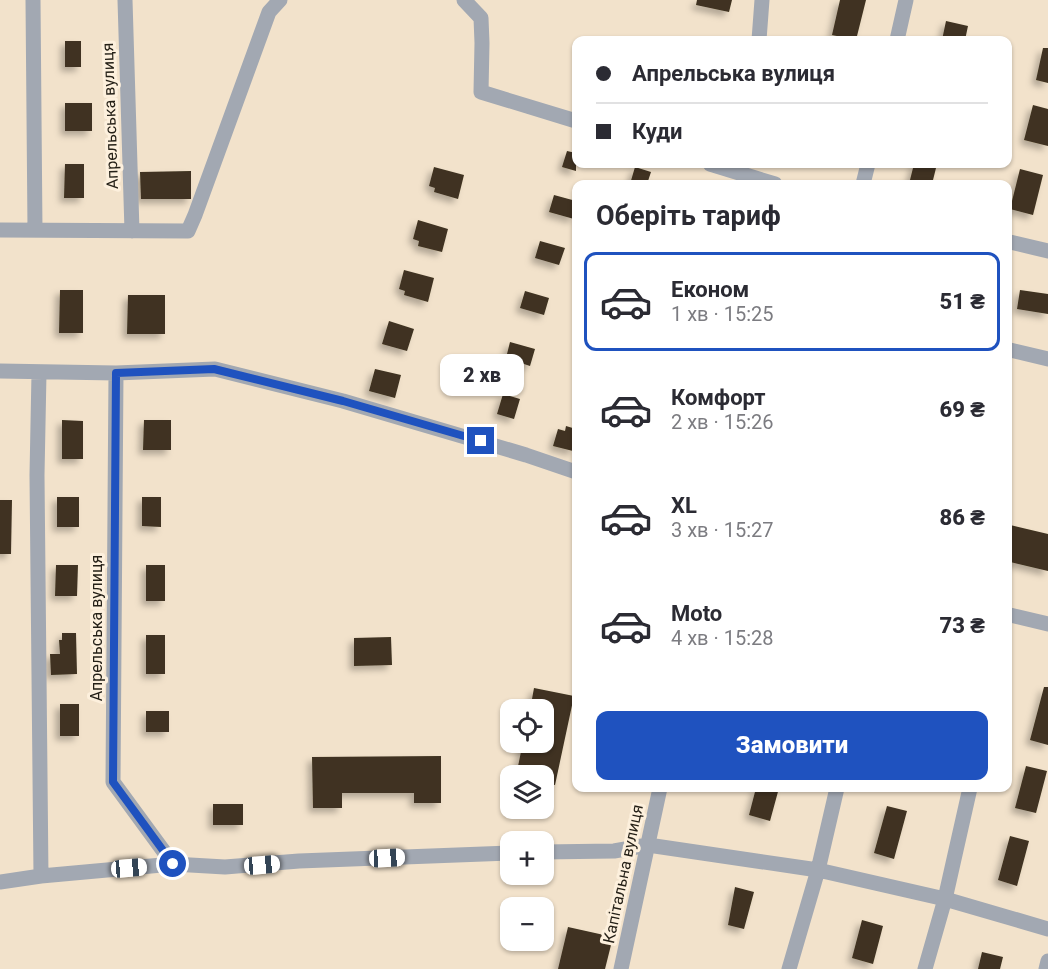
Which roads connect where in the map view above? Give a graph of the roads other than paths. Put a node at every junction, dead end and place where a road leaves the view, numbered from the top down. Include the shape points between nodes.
1 (33, 0) edge
2 (125, 0) edge
3 (280, 0) edge
4 (464, 0) edge
5 (762, 0) edge
6 (906, 0) edge
7 (264, 6) edge
8 (759, 36) edge
9 (898, 36) edge
10 (572, 120) edge
11 (736, 168) edge
12 (765, 180) edge
13 (0, 230) edge
14 (35, 230) junction
15 (132, 231) junction
16 (1012, 242) edge
17 (1048, 250) edge
18 (1012, 350) edge
19 (1048, 359) edge
20 (0, 371) edge
21 (39, 373) junction
22 (116, 373) junction
23 (572, 471) edge
24 (1012, 619) edge
25 (1048, 624) edge
26 (659, 792) edge
27 (836, 792) edge
28 (969, 792) edge
29 (648, 845) junction
30 (554, 852) edge
31 (500, 853) edge
32 (173, 864) junction
33 (818, 870) junction
34 (41, 876) junction
35 (0, 882) edge
36 (945, 899) junction
37 (1048, 929) edge
38 (1048, 962) edge
39 (621, 969) edge
40 (789, 969) edge
41 (925, 969) edge
42 (1046, 969) edge

1 - 14 street
2 - 15 street, Апрельська вулиця
3 - 7 street
4 - 10 street via 481,18 481,92
5 - 8 street
6 - 9 street
7 - 15 street via 188,231
11 - 12 street
13 - 14 street
14 - 15 street
16 - 17 street
18 - 19 street
20 - 21 street
21 - 22 street
21 - 34 street
22 - 23 street via 214,369 343,401
22 - 32 street, Апрельська вулиця via 113,782
24 - 25 street
26 - 29 street, Капітальна вулиця
27 - 33 street
28 - 36 street
29 - 30 street via 614,851
29 - 33 street
29 - 39 street, Капітальна вулиця
31 - 32 street via 225,867
32 - 34 street
33 - 36 street
33 - 40 street
34 - 35 street
36 - 37 street
36 - 41 street
38 - 42 street

